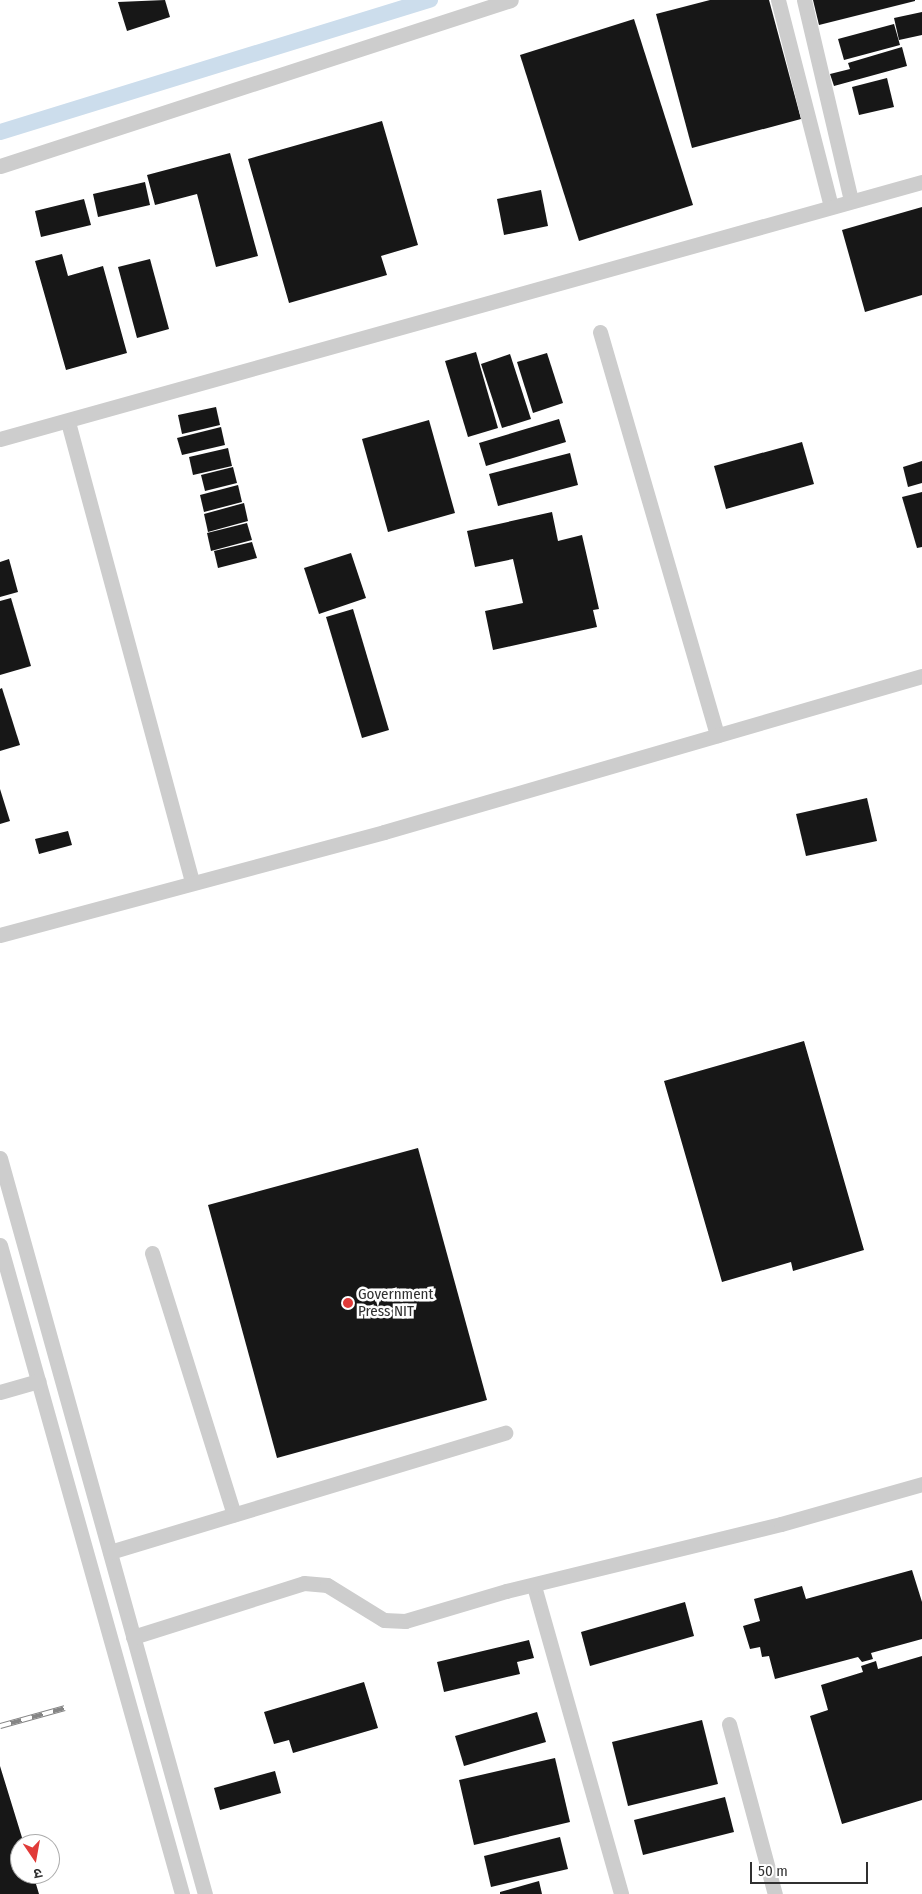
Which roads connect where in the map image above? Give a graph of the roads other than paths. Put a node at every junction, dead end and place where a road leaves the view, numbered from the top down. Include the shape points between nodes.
1 (511, 0) edge
2 (778, 0) edge
3 (804, 0) edge
4 (0, 166) edge
5 (922, 182) edge
6 (850, 201) junction
7 (832, 206) junction
8 (600, 332) dead end
9 (68, 422) junction
10 (0, 440) edge
11 (922, 676) edge
12 (717, 735) junction
13 (192, 883) junction
14 (0, 935) edge
15 (0, 1158) edge
16 (0, 1245) edge
17 (152, 1253) dead end
18 (38, 1381) junction
19 (0, 1392) edge
20 (505, 1433) dead end
21 (922, 1484) edge
22 (234, 1514) junction
23 (110, 1552) junction
24 (534, 1586) junction
25 (133, 1637) junction
26 (729, 1724) dead end
27 (182, 1894) edge
28 (205, 1894) edge
29 (621, 1894) edge
30 (775, 1894) edge

1 - 4 street
2 - 7 street
3 - 6 street
5 - 6 street
6 - 7 street
7 - 9 street
8 - 12 street
9 - 10 street
9 - 13 street
11 - 12 street
12 - 13 street
13 - 14 street
15 - 23 street
16 - 18 street
17 - 22 street
18 - 19 street
18 - 27 street
20 - 22 street
21 - 24 street
22 - 23 street
23 - 25 street
24 - 25 street via 405,1621 384,1620 327,1585 304,1583
24 - 29 street
25 - 28 street
26 - 30 street

